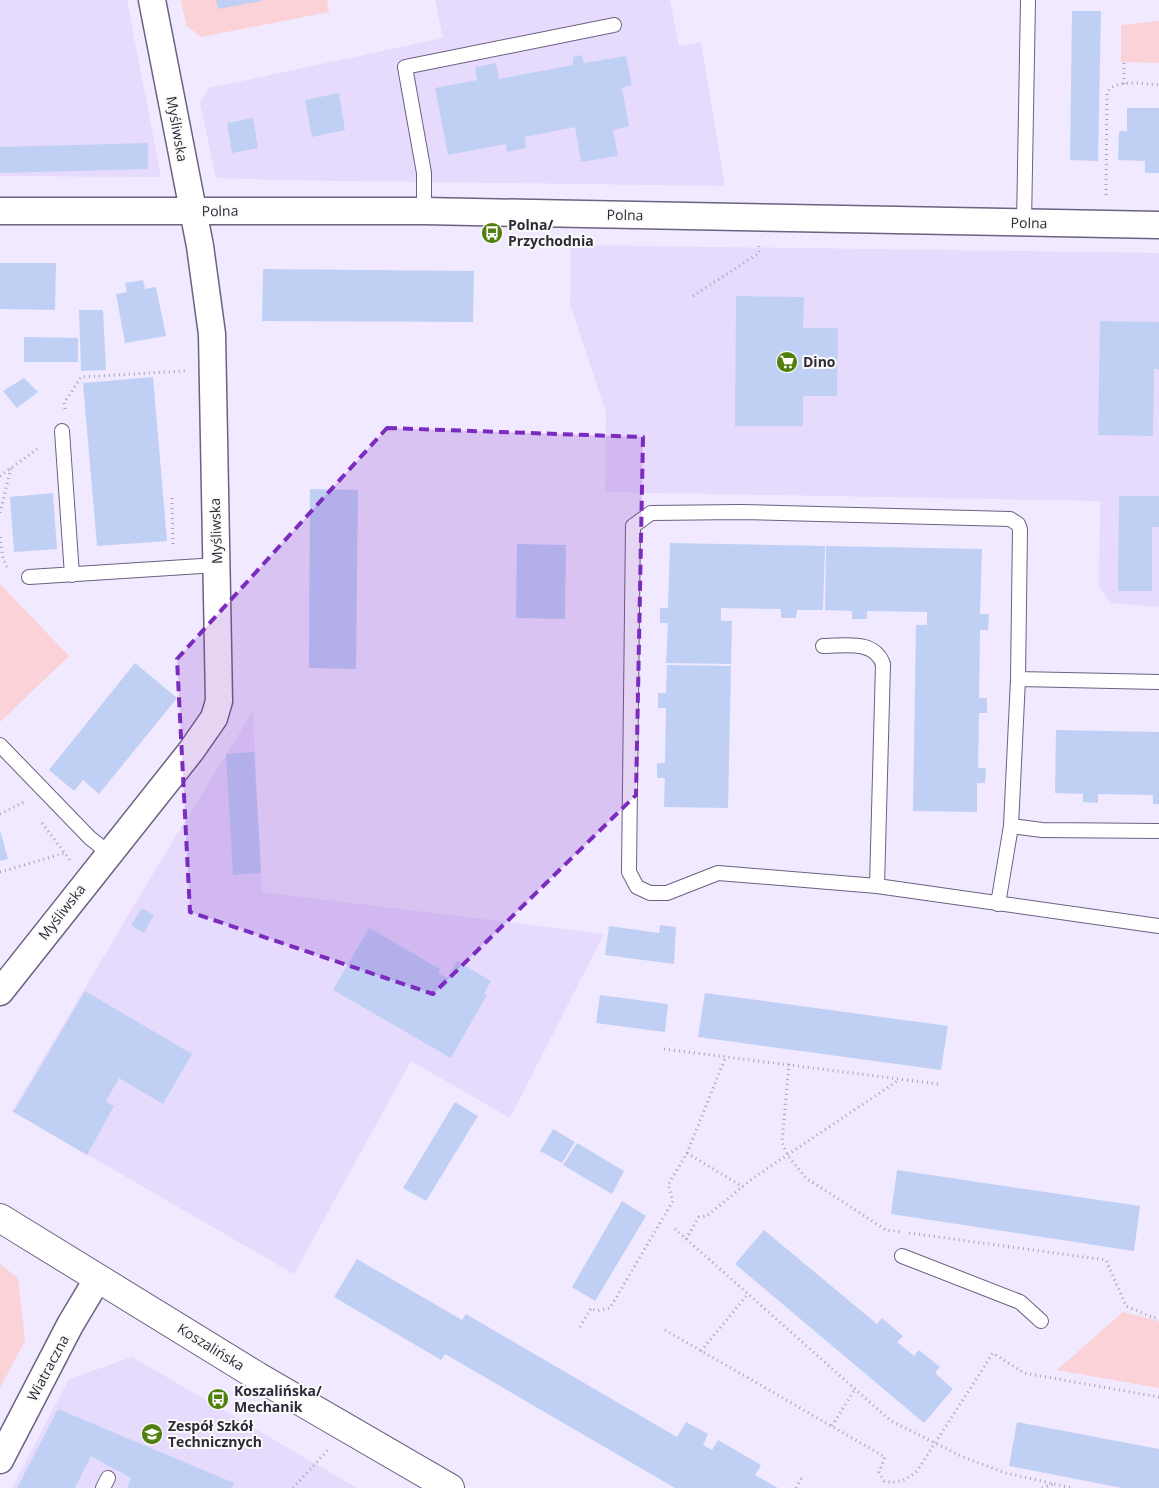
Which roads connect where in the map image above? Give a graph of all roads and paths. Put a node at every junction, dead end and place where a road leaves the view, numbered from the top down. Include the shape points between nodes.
1 (152, 0) edge
2 (1028, 0) edge
3 (614, 25) dead end
4 (1124, 62) dead end
5 (1124, 84) junction
6 (1159, 84) edge
7 (1106, 195) dead end
8 (0, 211) edge
9 (424, 211) junction
10 (193, 212) junction
11 (1024, 223) junction
12 (1159, 225) edge
13 (759, 243) dead end
14 (693, 296) dead end
15 (193, 370) dead end
16 (62, 431) junction
17 (12, 468) junction
18 (0, 476) edge
19 (172, 498) dead end
20 (0, 513) edge
21 (0, 537) edge
22 (173, 550) dead end
23 (217, 565) junction
24 (72, 575) junction
25 (29, 578) joint
26 (823, 646) dead end
27 (1018, 679) junction
28 (1159, 682) edge
29 (0, 745) edge
30 (24, 801) dead end
31 (0, 814) edge
32 (1011, 826) junction
33 (1159, 831) edge
34 (65, 853) dead end
35 (109, 854) junction
36 (0, 872) edge
37 (877, 886) junction
38 (998, 904) junction
39 (1159, 926) edge
40 (0, 992) edge
41 (664, 1049) dead end
42 (726, 1056) junction
43 (789, 1064) junction
44 (900, 1079) junction
45 (938, 1084) dead end
46 (687, 1153) junction
47 (788, 1156) junction
48 (743, 1187) junction
49 (0, 1218) edge
50 (675, 1229) dead end
51 (686, 1239) junction
52 (902, 1256) dead end
53 (98, 1278) junction
54 (748, 1294) junction
55 (1159, 1316) edge
56 (1041, 1320) dead end
57 (580, 1327) dead end
58 (665, 1330) dead end
59 (701, 1351) junction
60 (855, 1389) junction
61 (1159, 1397) edge
62 (832, 1426) junction
63 (935, 1442) junction
64 (328, 1450) dead end
65 (0, 1460) edge
66 (802, 1477) dead end
67 (1053, 1484) junction
68 (293, 1488) edge
69 (450, 1488) edge
70 (796, 1488) edge
71 (1042, 1488) edge
72 (1072, 1488) edge

1 - 10 street, Myśliwska
2 - 11 lane
3 - 9 lane via 405,67 424,172
4 - 5 path
5 - 6 path
5 - 7 path via 1115,85 1107,93
8 - 10 street, Polna
9 - 10 street, Polna
9 - 11 street, Polna
10 - 23 street, Myśliwska via 212,334
11 - 12 street, Polna
13 - 14 path via 759,253
15 - 16 path via 80,377 64,403 66,429
16 - 17 path
16 - 24 lane
17 - 18 path
17 - 20 path
19 - 22 path
21 - 25 path via 8,570 18,577
23 - 24 lane
23 - 35 street, Myśliwska via 220,683 214,718
24 - 25 lane
26 - 37 lane via 866,646 877,652 883,664
27 - 28 lane
27 - 32 lane
27 - 37 lane via 1020,529 1010,519 651,513 633,526 629,872 637,887 650,894 667,892 718,873
29 - 35 lane
30 - 31 path
32 - 33 lane via 1042,830
32 - 38 lane
34 - 36 path
35 - 40 street, Myśliwska
37 - 38 lane
38 - 39 lane
41 - 42 path
42 - 43 path
42 - 46 path
43 - 44 path
43 - 47 path via 782,1142
44 - 45 path
44 - 47 path
46 - 48 path
46 - 57 path via 668,1185 673,1201 610,1308 596,1311 591,1308
47 - 48 path
47 - 55 path via 806,1178 886,1230 1106,1260 1126,1306 1154,1318
48 - 51 path via 707,1216 699,1217
49 - 53 street, Koszalińska
50 - 51 path
51 - 54 path
52 - 56 lane via 1020,1302
53 - 65 street, Wiatraczna
53 - 69 street, Koszalińska via 257,1376
54 - 59 path
54 - 60 path
58 - 59 path
59 - 62 path
60 - 62 path
60 - 63 path via 891,1421
61 - 63 path via 1024,1373 993,1352
62 - 63 path via 885,1457 879,1472 884,1481 905,1480 917,1472
63 - 67 path via 965,1458 1006,1473
64 - 68 path
66 - 70 path
67 - 71 path
67 - 72 path

